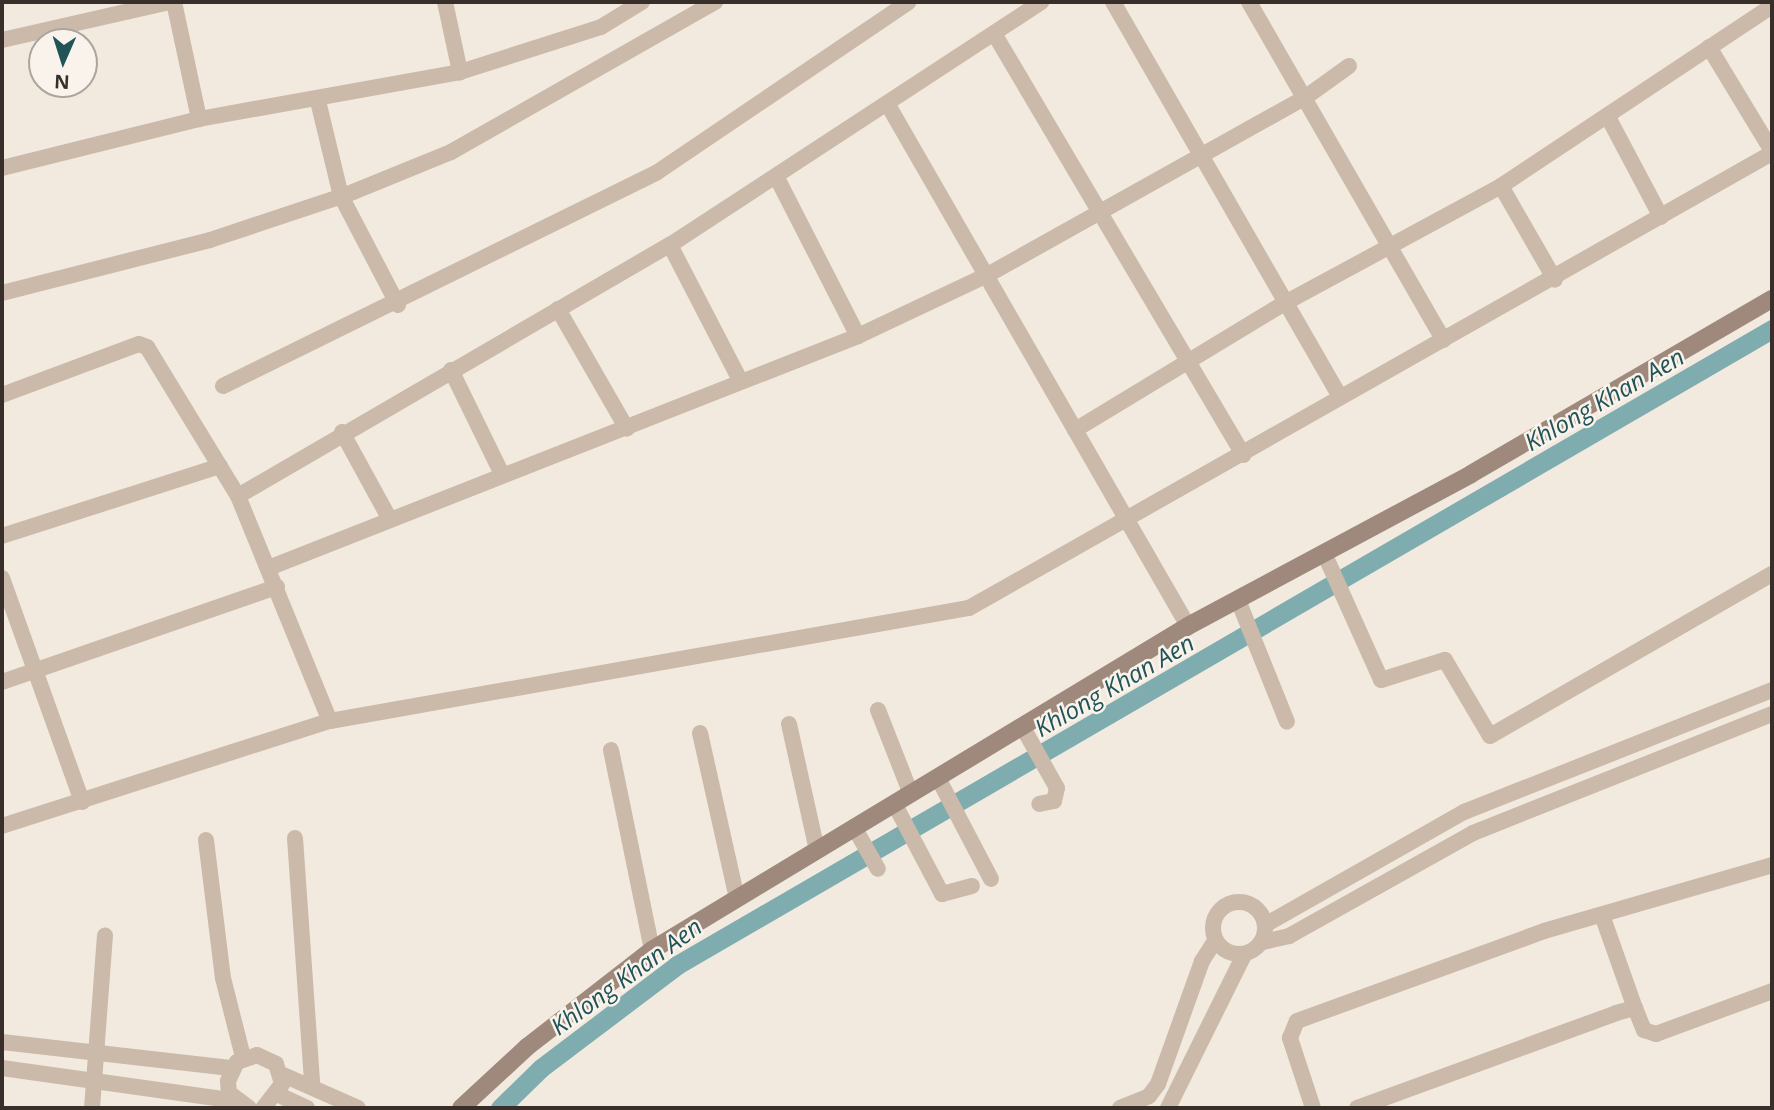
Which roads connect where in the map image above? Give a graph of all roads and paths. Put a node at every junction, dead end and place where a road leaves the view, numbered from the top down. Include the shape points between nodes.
1 (171, 2) edge
2 (445, 2) edge
3 (642, 2) edge
4 (715, 2) edge
5 (909, 2) edge
6 (1042, 2) edge
7 (1113, 2) edge
8 (1250, 2) edge
9 (1772, 6) edge
10 (995, 34) junction
11 (2, 40) edge
12 (1709, 47) junction
13 (1349, 66) dead end
14 (460, 72) junction
15 (1306, 97) junction
16 (318, 101) junction
17 (888, 105) junction
18 (1608, 117) junction
19 (199, 119) junction
20 (1772, 152) edge
21 (1202, 154) junction
22 (2, 168) edge
23 (776, 176) junction
24 (1501, 186) junction
25 (341, 196) junction
26 (1100, 213) junction
27 (1661, 217) junction
28 (670, 245) junction
29 (1389, 245) junction
30 (991, 273) junction
31 (1555, 280) junction
32 (2, 293) edge
33 (1772, 299) edge
34 (1283, 304) junction
35 (398, 305) junction
36 (558, 309) junction
37 (858, 336) junction
38 (1443, 340) junction
39 (1188, 361) junction
40 (450, 370) junction
41 (740, 380) junction
42 (223, 386) dead end
43 (2, 395) edge
44 (1339, 395) junction
45 (627, 429) junction
46 (1075, 430) junction
47 (342, 432) junction
48 (1243, 455) junction
49 (220, 466) junction
50 (502, 474) junction
51 (238, 496) junction
52 (389, 518) junction
53 (1122, 521) junction
54 (2, 536) edge
55 (1324, 553) junction
56 (271, 566) junction
57 (1772, 574) edge
58 (2, 578) edge
59 (277, 587) junction
60 (1241, 606) junction
61 (1188, 626) junction
62 (38, 670) junction
63 (2, 682) edge
64 (1772, 690) edge
65 (878, 710) dead end
66 (1772, 714) edge
67 (330, 721) junction
68 (1287, 722) dead end
69 (789, 724) dead end
70 (1022, 726) junction
71 (701, 733) dead end
72 (1653, 735) junction
73 (611, 750) dead end
74 (1661, 756) junction
75 (942, 786) junction
76 (911, 794) junction
77 (82, 802) junction
78 (894, 803) junction
79 (1039, 804) dead end
80 (1464, 812) junction
81 (2, 826) edge
82 (1473, 832) junction
83 (858, 834) junction
84 (295, 838) dead end
85 (206, 840) dead end
86 (817, 849) junction
87 (1772, 865) edge
88 (878, 869) dead end
89 (991, 879) dead end
90 (972, 886) dead end
91 (737, 899) junction
92 (1602, 915) junction
93 (1265, 925) junction
94 (105, 935) dead end
95 (1215, 941) junction
96 (1263, 942) junction
97 (652, 950) junction
98 (1244, 955) junction
99 (1772, 991) edge
100 (1634, 1008) junction
101 (2, 1042) edge
102 (98, 1052) junction
103 (237, 1062) junction
104 (2, 1068) edge
105 (281, 1074) junction
106 (96, 1078) junction
107 (312, 1083) junction
108 (279, 1095) junction
109 (243, 1105) edge
110 (92, 1108) edge
111 (263, 1108) edge
112 (307, 1108) edge
113 (358, 1108) edge
114 (461, 1108) edge
115 (1120, 1108) edge
116 (1168, 1108) edge
117 (1313, 1108) edge
118 (1357, 1108) edge

1 - 11 street
1 - 19 street
2 - 14 street
3 - 14 street via 601,27
4 - 25 street via 451,152
5 - 35 street via 656,173
6 - 10 street
7 - 21 street
8 - 15 street
9 - 12 street
10 - 17 street
10 - 26 street
12 - 18 street
12 - 20 street
13 - 15 street
14 - 16 street
15 - 21 street
15 - 29 street
16 - 19 street
16 - 25 street
17 - 23 street
17 - 30 street
18 - 24 street
18 - 27 street
19 - 22 street
20 - 27 street
21 - 26 street
21 - 34 street
23 - 28 street
23 - 37 street
24 - 29 street
24 - 31 street
25 - 32 street via 210,240
25 - 35 street
26 - 30 street
26 - 39 street
27 - 31 street
28 - 36 street
28 - 41 street
29 - 34 street
29 - 38 street
30 - 37 street
30 - 46 street
31 - 38 street
33 - 55 street
34 - 39 street
34 - 44 street
35 - 42 street
36 - 40 street
36 - 45 street
37 - 41 street
38 - 44 street
39 - 46 street
39 - 48 street
40 - 47 street
40 - 50 street
41 - 45 street
43 - 49 street via 144,344
44 - 48 street
45 - 50 street
46 - 53 street
47 - 51 street
47 - 52 street
48 - 53 street
49 - 51 street
49 - 54 street
50 - 52 street
51 - 56 street
52 - 56 street
53 - 61 street
53 - 67 street via 969,608
55 - 57 street via 1385,684 1445,660 1490,736
55 - 60 street
56 - 59 street
58 - 62 street
59 - 62 street
59 - 67 street
60 - 61 street
60 - 68 street via 1263,651 1263,670
61 - 70 street
62 - 63 street
62 - 77 street
64 - 72 street
65 - 76 street
66 - 74 street
67 - 77 street
69 - 86 street
70 - 75 street
70 - 79 street via 1049,770 1058,796
71 - 91 street
72 - 74 street
72 - 80 street
73 - 97 street
74 - 82 street
75 - 76 street
75 - 89 street
76 - 78 street
77 - 81 street
78 - 83 street
78 - 90 street via 924,850 942,894
80 - 82 street
80 - 93 street
82 - 96 street via 1289,936
83 - 86 street
83 - 88 street
84 - 107 street
85 - 103 street
86 - 91 street
87 - 92 street
91 - 97 street
92 - 100 street
92 - 117 street via 1297,1021 1290,1038
93 - 95 street via 1253,906 1229,903 1215,916
93 - 96 street
94 - 102 street
95 - 98 street
95 - 115 street via 1202,961 1158,1084
96 - 98 street
97 - 114 street via 527,1047
98 - 116 street
99 - 100 street via 1656,1034 1644,1030
100 - 118 street
101 - 102 street
102 - 103 street
102 - 106 street
103 - 105 street via 268,1059
103 - 109 street via 229,1093
104 - 106 street
105 - 107 street
105 - 108 street
106 - 109 street
106 - 110 street
107 - 113 street
108 - 111 street
108 - 112 street

